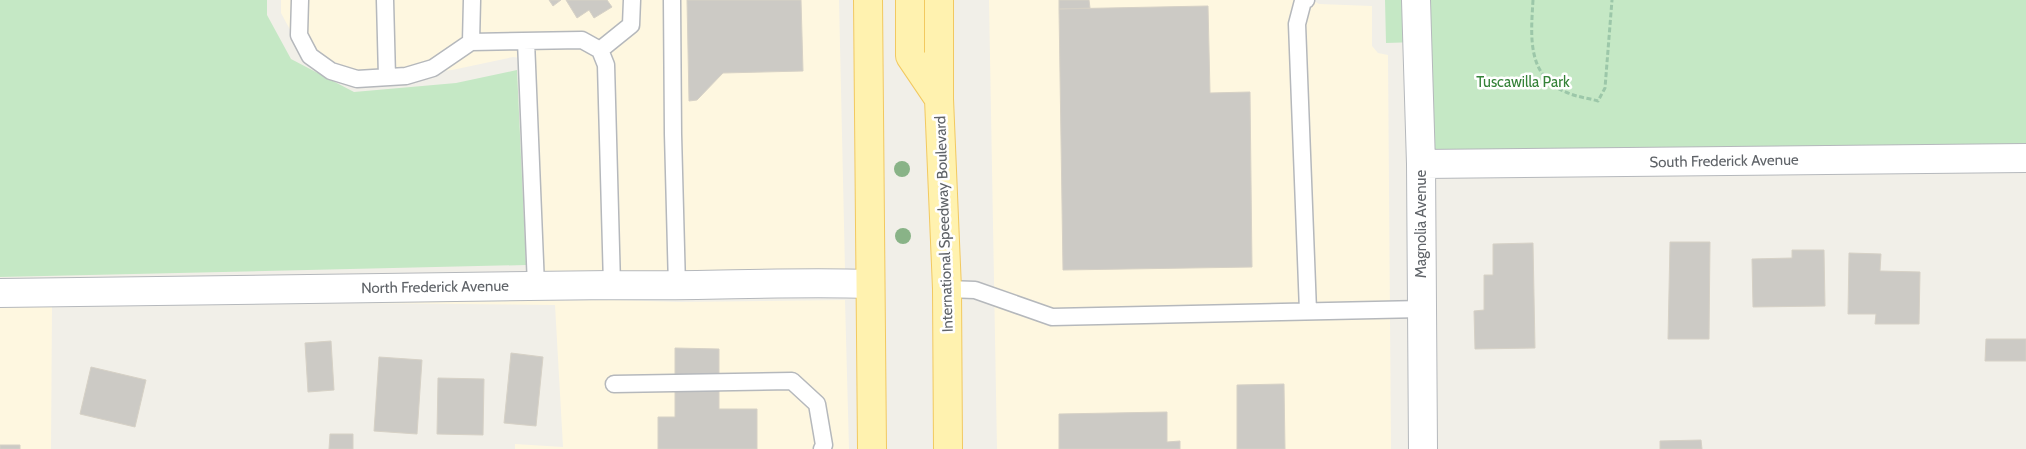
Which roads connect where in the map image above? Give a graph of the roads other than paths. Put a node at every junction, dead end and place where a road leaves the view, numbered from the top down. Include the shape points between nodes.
1 (300, 0) edge
2 (385, 0) edge
3 (472, 0) edge
4 (632, 0) edge
5 (672, 0) edge
6 (868, 0) edge
7 (910, 0) edge
8 (939, 0) edge
9 (1306, 0) edge
10 (1416, 0) edge
11 (526, 41) junction
12 (471, 42) junction
13 (600, 50) junction
14 (387, 77) junction
15 (939, 98) junction
16 (2026, 158) edge
17 (1421, 164) junction
18 (870, 284) junction
19 (612, 285) junction
20 (536, 286) junction
21 (677, 287) junction
22 (947, 289) junction
23 (0, 293) edge
24 (1422, 309) junction
25 (1308, 311) junction
26 (614, 384) dead end
27 (822, 449) edge
28 (872, 449) edge
29 (948, 449) edge
30 (1423, 449) edge

1 - 14 lane via 299,35 310,56 331,72 357,79
2 - 14 lane
3 - 12 lane
4 - 13 lane via 631,25
5 - 21 lane
6 - 18 main road
7 - 15 main road via 910,56
8 - 15 main road, International Speedway Boulevard
9 - 25 lane via 1297,24
10 - 17 street, Magnolia Avenue
11 - 12 lane
11 - 13 lane via 582,40
11 - 20 lane
12 - 14 lane via 433,68 406,76
13 - 19 lane via 606,65
15 - 22 main road, International Speedway Boulevard
16 - 17 street, South Frederick Avenue
17 - 24 street, Magnolia Avenue
18 - 21 street, North Frederick Avenue
18 - 28 main road
19 - 20 street, North Frederick Avenue
19 - 21 street, North Frederick Avenue
20 - 23 street, North Frederick Avenue
22 - 25 lane via 975,290 1052,317
22 - 29 main road, International Speedway Boulevard
24 - 25 lane
24 - 30 street, Magnolia Avenue
26 - 27 lane via 792,381 817,404

